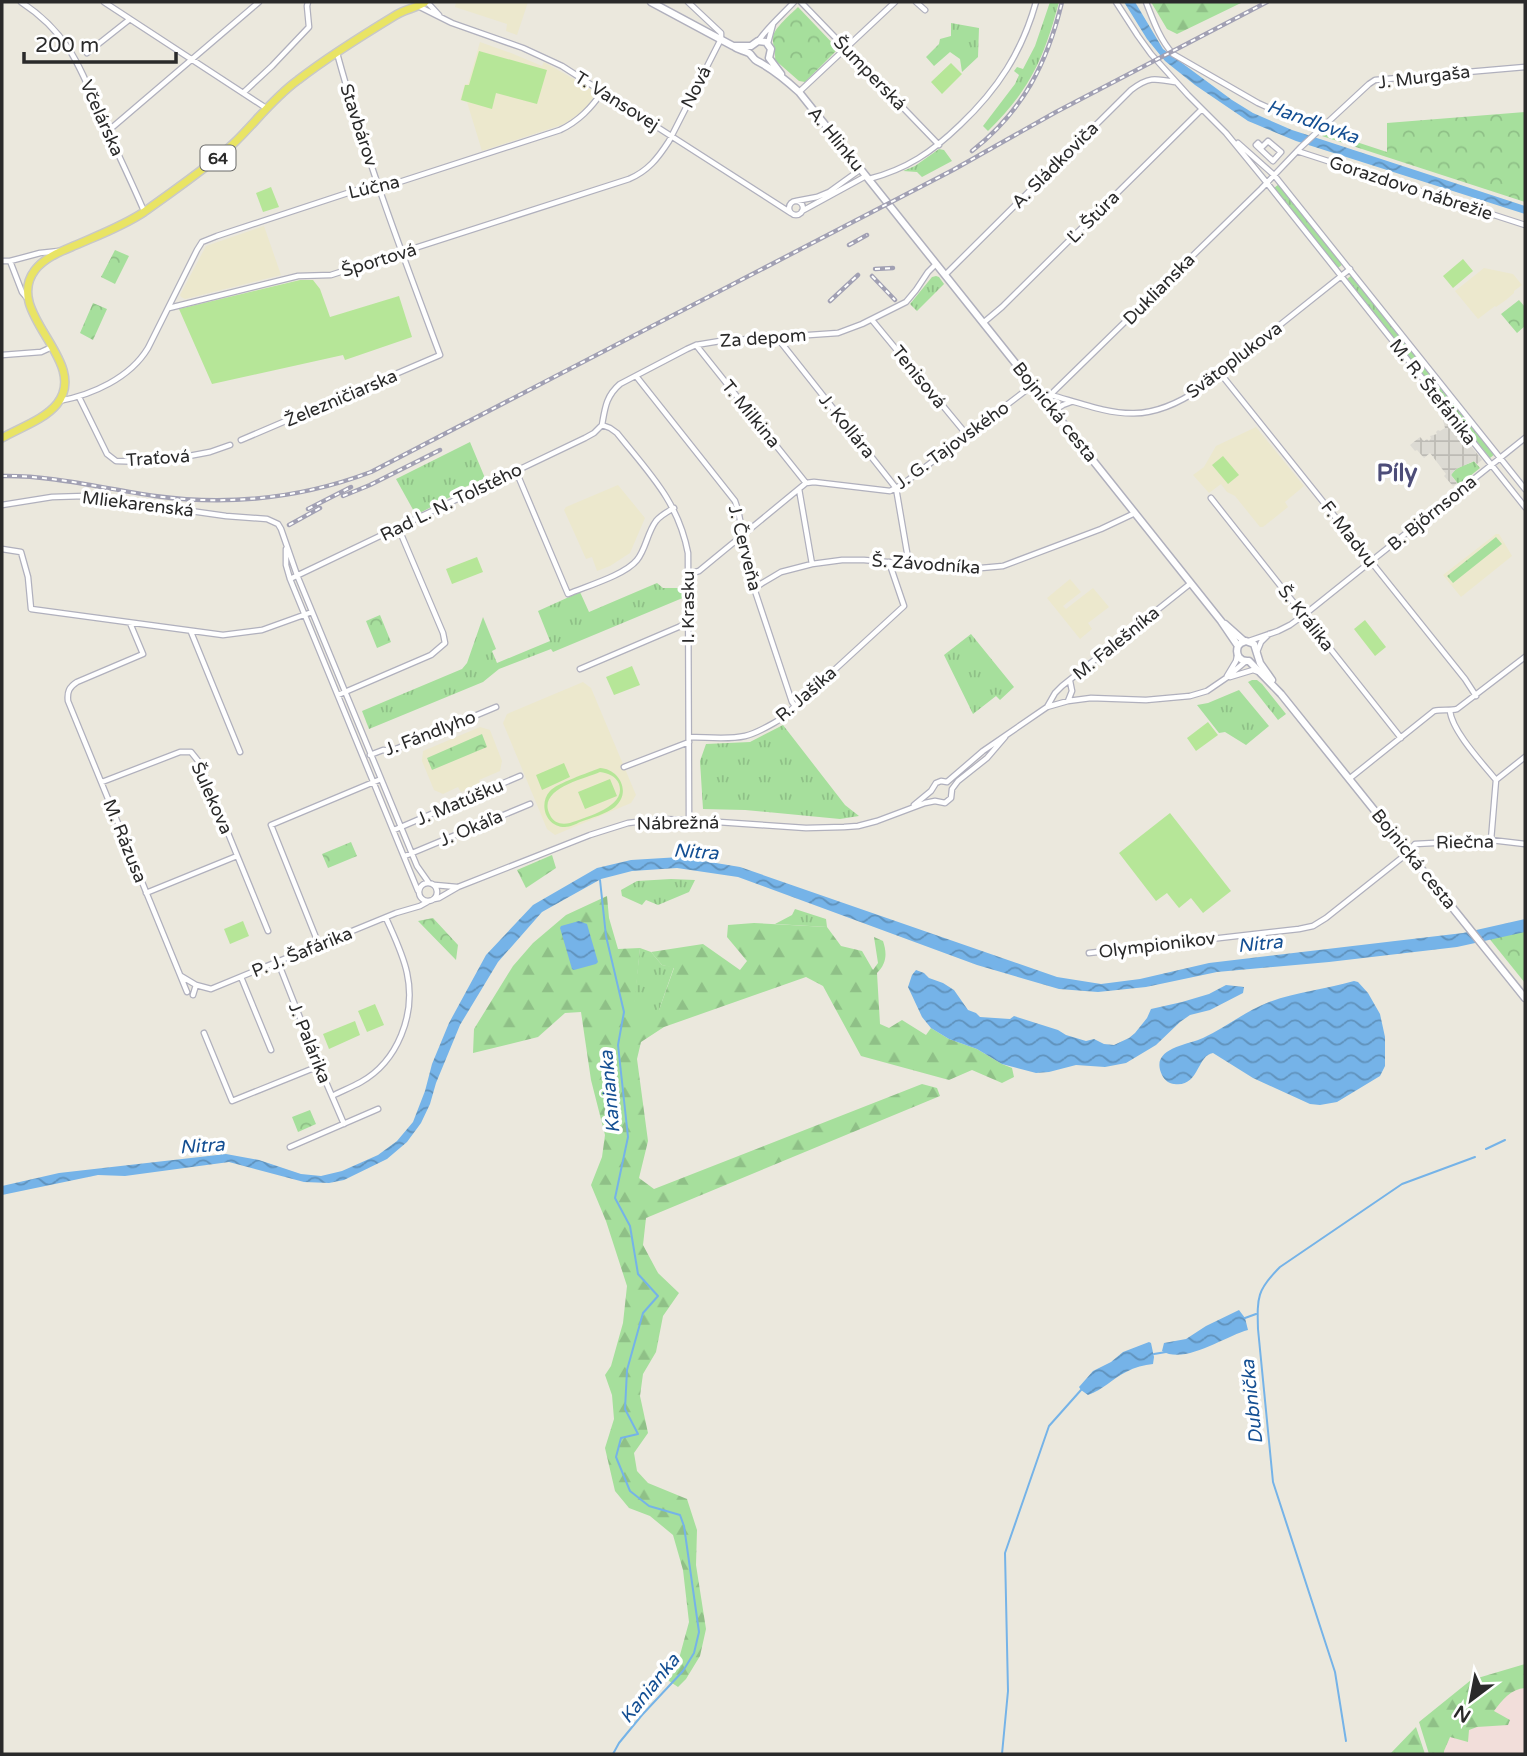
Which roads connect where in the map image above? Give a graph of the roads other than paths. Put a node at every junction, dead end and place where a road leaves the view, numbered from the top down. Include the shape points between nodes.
1 (20, 2) edge
2 (106, 2) edge
3 (259, 2) edge
4 (308, 2) edge
5 (650, 2) edge
6 (688, 2) edge
7 (794, 2) edge
8 (801, 2) edge
9 (895, 2) edge
10 (916, 2) edge
11 (1036, 2) edge
12 (1116, 2) edge
13 (1146, 2) edge
14 (416, 3) edge
15 (925, 10) dead end
16 (442, 18) junction
17 (130, 19) junction
18 (774, 23) junction
19 (720, 39) junction
20 (759, 40) junction
21 (768, 43) junction
22 (846, 48) junction
23 (751, 50) junction
24 (337, 52) junction
25 (87, 53) dead end
26 (769, 58) junction
27 (192, 60) junction
28 (761, 62) junction
29 (1525, 66) edge
30 (782, 76) junction
31 (1175, 82) junction
32 (603, 91) junction
33 (799, 92) junction
34 (243, 93) junction
35 (266, 108) junction
36 (1202, 109) junction
37 (1323, 126) junction
38 (108, 131) junction
39 (1226, 133) junction
40 (672, 135) junction
41 (1268, 141) joint
42 (939, 145) junction
43 (1299, 149) junction
44 (861, 169) junction
45 (1274, 175) junction
46 (867, 178) junction
47 (1267, 183) junction
48 (379, 186) junction
49 (796, 201) junction
50 (888, 204) joint
51 (790, 205) junction
52 (782, 206) junction
53 (802, 211) junction
54 (144, 212) junction
55 (791, 213) junction
56 (1525, 225) edge
57 (65, 250) junction
58 (401, 252) junction
59 (32, 255) junction
60 (6, 261) edge
61 (43, 263) junction
62 (936, 264) junction
63 (1350, 270) junction
64 (945, 275) junction
65 (1341, 276) junction
66 (29, 300) junction
67 (169, 308) junction
68 (872, 319) junction
69 (983, 323) junction
70 (779, 337) junction
71 (696, 345) junction
72 (52, 347) junction
73 (2, 355) edge
74 (440, 355) joint
75 (1220, 373) junction
76 (636, 376) junction
77 (1033, 385) junction
78 (79, 397) junction
79 (1048, 398) junction
80 (59, 401) junction
81 (1073, 402) junction
82 (1053, 411) junction
83 (602, 425) junction
84 (967, 435) junction
85 (2, 438) edge
86 (1525, 439) edge
87 (241, 440) dead end
88 (230, 445) dead end
89 (1501, 458) junction
90 (1492, 465) junction
91 (516, 471) junction
92 (806, 483) junction
93 (896, 488) junction
94 (799, 489) junction
95 (1525, 489) edge
96 (1211, 498) dead end
97 (2, 505) edge
98 (1525, 507) edge
99 (674, 508) junction
100 (1135, 513) junction
101 (398, 527) junction
102 (743, 534) junction
103 (285, 541) junction
104 (2, 549) edge
105 (888, 562) junction
106 (1371, 562) junction
107 (812, 564) junction
108 (909, 564) junction
109 (688, 574) junction
110 (297, 575) junction
111 (290, 579) junction
112 (1191, 583) junction
113 (754, 588) junction
114 (312, 612) junction
115 (304, 614) junction
116 (1304, 615) junction
117 (1221, 621) junction
118 (130, 623) junction
119 (688, 624) junction
120 (190, 631) junction
121 (1270, 634) junction
122 (1246, 641) junction
123 (1238, 646) junction
124 (1257, 653) junction
125 (1237, 655) junction
126 (1525, 657) edge
127 (1248, 661) junction
128 (580, 669) dead end
129 (1260, 672) junction
130 (1226, 678) junction
131 (1070, 681) junction
132 (1062, 686) junction
133 (345, 691) junction
134 (1281, 694) junction
135 (338, 695) junction
136 (1476, 696) junction
137 (1068, 701) junction
138 (795, 706) junction
139 (496, 707) dead end
140 (1047, 708) junction
141 (1450, 711) junction
142 (1005, 737) junction
143 (1401, 738) junction
144 (689, 739) junction
145 (240, 752) dead end
146 (372, 755) junction
147 (1525, 757) edge
148 (364, 758) junction
149 (624, 767) dead end
150 (520, 776) dead end
151 (382, 779) junction
152 (1349, 779) junction
153 (1496, 780) junction
154 (102, 782) junction
155 (374, 782) junction
156 (947, 782) junction
157 (953, 789) junction
158 (931, 791) junction
159 (936, 801) junction
160 (530, 804) dead end
161 (907, 810) junction
162 (689, 820) junction
163 (401, 827) junction
164 (394, 830) junction
165 (1491, 840) junction
166 (1525, 844) edge
167 (1408, 851) junction
168 (412, 853) junction
169 (237, 856) junction
170 (405, 856) junction
171 (432, 884) junction
172 (458, 887) junction
173 (146, 893) junction
174 (419, 893) junction
175 (431, 900) junction
176 (407, 910) junction
177 (386, 918) junction
178 (268, 931) dead end
179 (319, 945) junction
180 (1089, 953) dead end
181 (278, 962) junction
182 (180, 975) junction
183 (241, 977) junction
184 (197, 985) junction
185 (187, 992) dead end
186 (192, 995) dead end
187 (1525, 998) edge
188 (204, 1033) dead end
189 (271, 1050) dead end
190 (319, 1066) junction
191 (332, 1096) junction
192 (378, 1109) dead end
193 (344, 1124) junction
194 (290, 1147) dead end

1 - 38 street, Včelárska via 45,19 65,43
2 - 17 street
3 - 27 street
4 - 34 street via 309,27
5 - 19 street, A. Hlinku
6 - 19 street, A. Hlinku via 721,33
7 - 18 street
8 - 22 street, Šumperská
9 - 22 street
10 - 15 street
11 - 42 street via 1004,75
12 - 31 street
13 - 37 street via 1173,54 1258,103
14 - 16 street, T. Vansovej
14 - 16 street, T. Vansovej
14 - 24 main road, 64
16 - 32 street, T. Vansovej via 545,57
17 - 25 street
17 - 27 street
18 - 20 street
18 - 21 street
19 - 23 street, A. Hlinku via 736,49
19 - 40 street, Nová
20 - 21 street
20 - 23 street
21 - 26 street via 772,50
22 - 33 street
22 - 42 street, Šumperská
23 - 28 street, A. Hlinku
24 - 35 main road, 64
24 - 48 street, Stavbárov
26 - 28 street
26 - 30 street, A. Hlinku
27 - 34 street
27 - 38 street
28 - 30 street, A. Hlinku
29 - 37 street, J. Murgaša via 1375,80
30 - 33 street, A. Hlinku
31 - 36 street
31 - 64 street, A. Sládkoviča via 1151,78 1131,90
32 - 40 street, T. Vansovej
32 - 48 street, Lúčna via 585,114 560,130
33 - 44 street, A. Hlinku
34 - 35 street
35 - 54 main road, 64 via 217,158
36 - 39 street
36 - 69 street, Ľ. Štúra
37 - 43 street, J. Murgaša
38 - 54 street, Včelárska
39 - 45 street, M. R. Štefánika
39 - 47 street, M. R. Štefánika
40 - 52 street, T. Vansovej
40 - 58 street, Športová via 643,173
41 - 41 street via 1281,152 1273,161 1256,145 1262,147
42 - 46 street via 896,171
43 - 45 street, J. Murgaša
43 - 56 street, Gorazdovo nábrežie
44 - 46 street, A. Hlinku
44 - 49 street via 829,192
45 - 47 street
45 - 63 street, M. R. Štefánika
46 - 50 street, A. Hlinku
46 - 53 street
47 - 65 street, M. R. Štefánika
47 - 79 street, Duklianska
48 - 58 street, Stavbárov
48 - 67 street, Lúčna via 202,242
49 - 51 street
49 - 53 street
50 - 62 street, Bojnická cesta
51 - 52 street
51 - 55 street
52 - 55 street, T. Vansovej
53 - 55 street
54 - 57 main road, 64
57 - 59 street
57 - 61 main road, 64
58 - 67 street, Športová via 331,275 298,276
58 - 74 street, Stavbárov
59 - 60 street
59 - 61 street
60 - 66 street
61 - 66 main road via 30,279
62 - 64 street, Bojnická cesta
62 - 68 street, Za depom via 906,302
63 - 65 street
63 - 89 street, M. R. Štefánika
64 - 69 street, Bojnická cesta
65 - 75 street, Svätoplukova
65 - 90 street, M. R. Štefánika
66 - 72 main road
67 - 78 street via 139,361
68 - 70 street, Za depom via 838,333
68 - 84 street, Tenisová
69 - 77 street, Bojnická cesta
70 - 71 street, Za depom
70 - 93 street, J. Kollára
71 - 76 street, Za depom
71 - 92 street, T. Milkina
72 - 73 street
72 - 80 main road via 64,372
74 - 87 street, Železničiarska
75 - 81 street, Svätoplukova via 1188,397 1144,413 1110,412
75 - 106 street, F. Madvu
76 - 83 street, Za depom via 608,397
76 - 102 street, J. Červeňa via 729,492
77 - 79 street, Bojnická cesta
77 - 84 street, J. G. Tajovského
78 - 80 street
78 - 88 street, Traťová via 107,454 116,461 173,459
79 - 81 street, Svätoplukova
79 - 82 street, Bojnická cesta
80 - 85 main road via 46,414
81 - 82 street
82 - 100 street, Bojnická cesta
83 - 91 street, Rad L. N. Tolstého
83 - 99 street, I. Krasku via 617,433
84 - 93 street, J. G. Tajovského
86 - 89 street, B. Bjőrnsona
89 - 90 street, B. Bjőrnsona
89 - 95 street, M. R. Štefánika
90 - 98 street, M. R. Štefánika
90 - 106 street, B. Bjőrnsona
91 - 99 street via 568,594 634,563 654,524
91 - 101 street, Rad L. N. Tolstého
92 - 93 street, J. G. Tajovského
92 - 94 street
93 - 108 street, J. Kollára
94 - 102 street
94 - 107 street
96 - 116 street, Š. Králika
97 - 103 street, Mliekarenská via 80,496 267,519 280,527
99 - 109 street, I. Krasku via 688,553
100 - 108 street, Š. Závodníka via 1003,566 970,569
100 - 112 street, Bojnická cesta
101 - 110 street, Rad L. N. Tolstého
101 - 133 street via 445,643 431,655
102 - 109 street
102 - 113 street, J. Červeňa
103 - 110 street
103 - 111 street
104 - 118 street via 21,552 31,609
105 - 107 street, Š. Závodníka
105 - 108 street, Š. Závodníka
105 - 138 street, R. Jašíka via 904,606
106 - 116 street, B. Bjőrnsona
106 - 136 street, F. Madvu
107 - 113 street, Š. Závodníka via 781,572
109 - 119 street, I. Krasku
110 - 111 street, Rad L. N. Tolstého
110 - 114 street
111 - 115 street
112 - 117 street, Bojnická cesta
112 - 131 street, M. Falešníka
113 - 138 street, J. Červeňa
114 - 115 street
114 - 133 street
115 - 120 street via 243,634
115 - 135 street
116 - 121 street, B. Bjőrnsona
116 - 143 street, Š. Králika
117 - 122 street, Bojnická cesta
117 - 123 street, Bojnická cesta
118 - 120 street
118 - 154 street, M. Rázusa via 143,654 68,690 68,701
119 - 128 street
119 - 144 street, I. Krasku
120 - 145 street
121 - 122 street, B. Bjőrnsona
121 - 124 street, B. Bjőrnsona
122 - 123 street
122 - 124 street, Bojnická cesta via 1255,645
123 - 125 street
124 - 127 street
124 - 134 street, Bojnická cesta
125 - 127 street, Bojnická cesta
125 - 130 street
126 - 136 street
127 - 129 street, Bojnická cesta
127 - 130 street, Nábrežná
129 - 130 street, Nábrežná
129 - 134 street, Bojnická cesta
130 - 137 street, Nábrežná via 1190,696
131 - 132 street, M. Falešníka
131 - 137 street
132 - 137 street
132 - 140 street, M. Falešníka
133 - 135 street
133 - 146 street
134 - 152 street, Bojnická cesta
135 - 148 street
136 - 141 street
137 - 140 street, Nábrežná
138 - 144 street, R. Jašíka via 747,736
139 - 146 street, J. Fándlyho
140 - 142 street, Nábrežná
141 - 143 street via 1434,711
141 - 153 street via 1464,740
142 - 156 street, Nábrežná
142 - 157 street, Nábrežná
143 - 152 street
144 - 149 street
144 - 162 street, I. Krasku
146 - 148 street, J. Fándlyho
146 - 151 street
147 - 153 street
148 - 155 street
150 - 163 street, J. Matúšku
151 - 155 street
151 - 163 street
152 - 167 street, Bojnická cesta
153 - 165 street
154 - 169 street, Šulekova via 180,752 191,752
154 - 173 street, M. Rázusa
155 - 164 street
155 - 179 street via 271,825
156 - 157 street
156 - 158 street, Nábrežná via 937,782
157 - 159 street, Nábrežná via 948,801
158 - 159 street
158 - 161 street, Nábrežná
159 - 161 street, Nábrežná
160 - 168 street, J. Okáľa
161 - 162 street, Nábrežná via 844,827
162 - 172 street, Nábrežná via 628,823
163 - 164 street, J. Matúšku
163 - 168 street
164 - 170 street
165 - 166 street, Riečna
165 - 167 street, Riečna via 1415,844
167 - 180 street, Olympionikov via 1313,926
167 - 187 street, Bojnická cesta
168 - 170 street, J. Okáľa
168 - 171 street
169 - 173 street
169 - 178 street, Šulekova
170 - 174 street
171 - 172 street, Nábrežná
171 - 174 street via 422,884
171 - 175 street via 437,892
172 - 175 street, Nábrežná
173 - 182 street, M. Rázusa
174 - 175 street via 424,900
174 - 176 street
175 - 176 street, P. J. Šafárika
176 - 177 street, P. J. Šafárika
177 - 179 street, P. J. Šafárika
177 - 191 street via 408,974 408,1016 397,1045 375,1071
179 - 181 street, P. J. Šafárika
181 - 183 street, P. J. Šafárika
181 - 190 street, J. Palárika
182 - 184 street
182 - 185 street, M. Rázusa
183 - 184 street, P. J. Šafárika via 212,989
183 - 189 street
184 - 186 street
188 - 190 street via 232,1101
190 - 191 street, J. Palárika
191 - 193 street, J. Palárika
192 - 193 street
193 - 194 street

